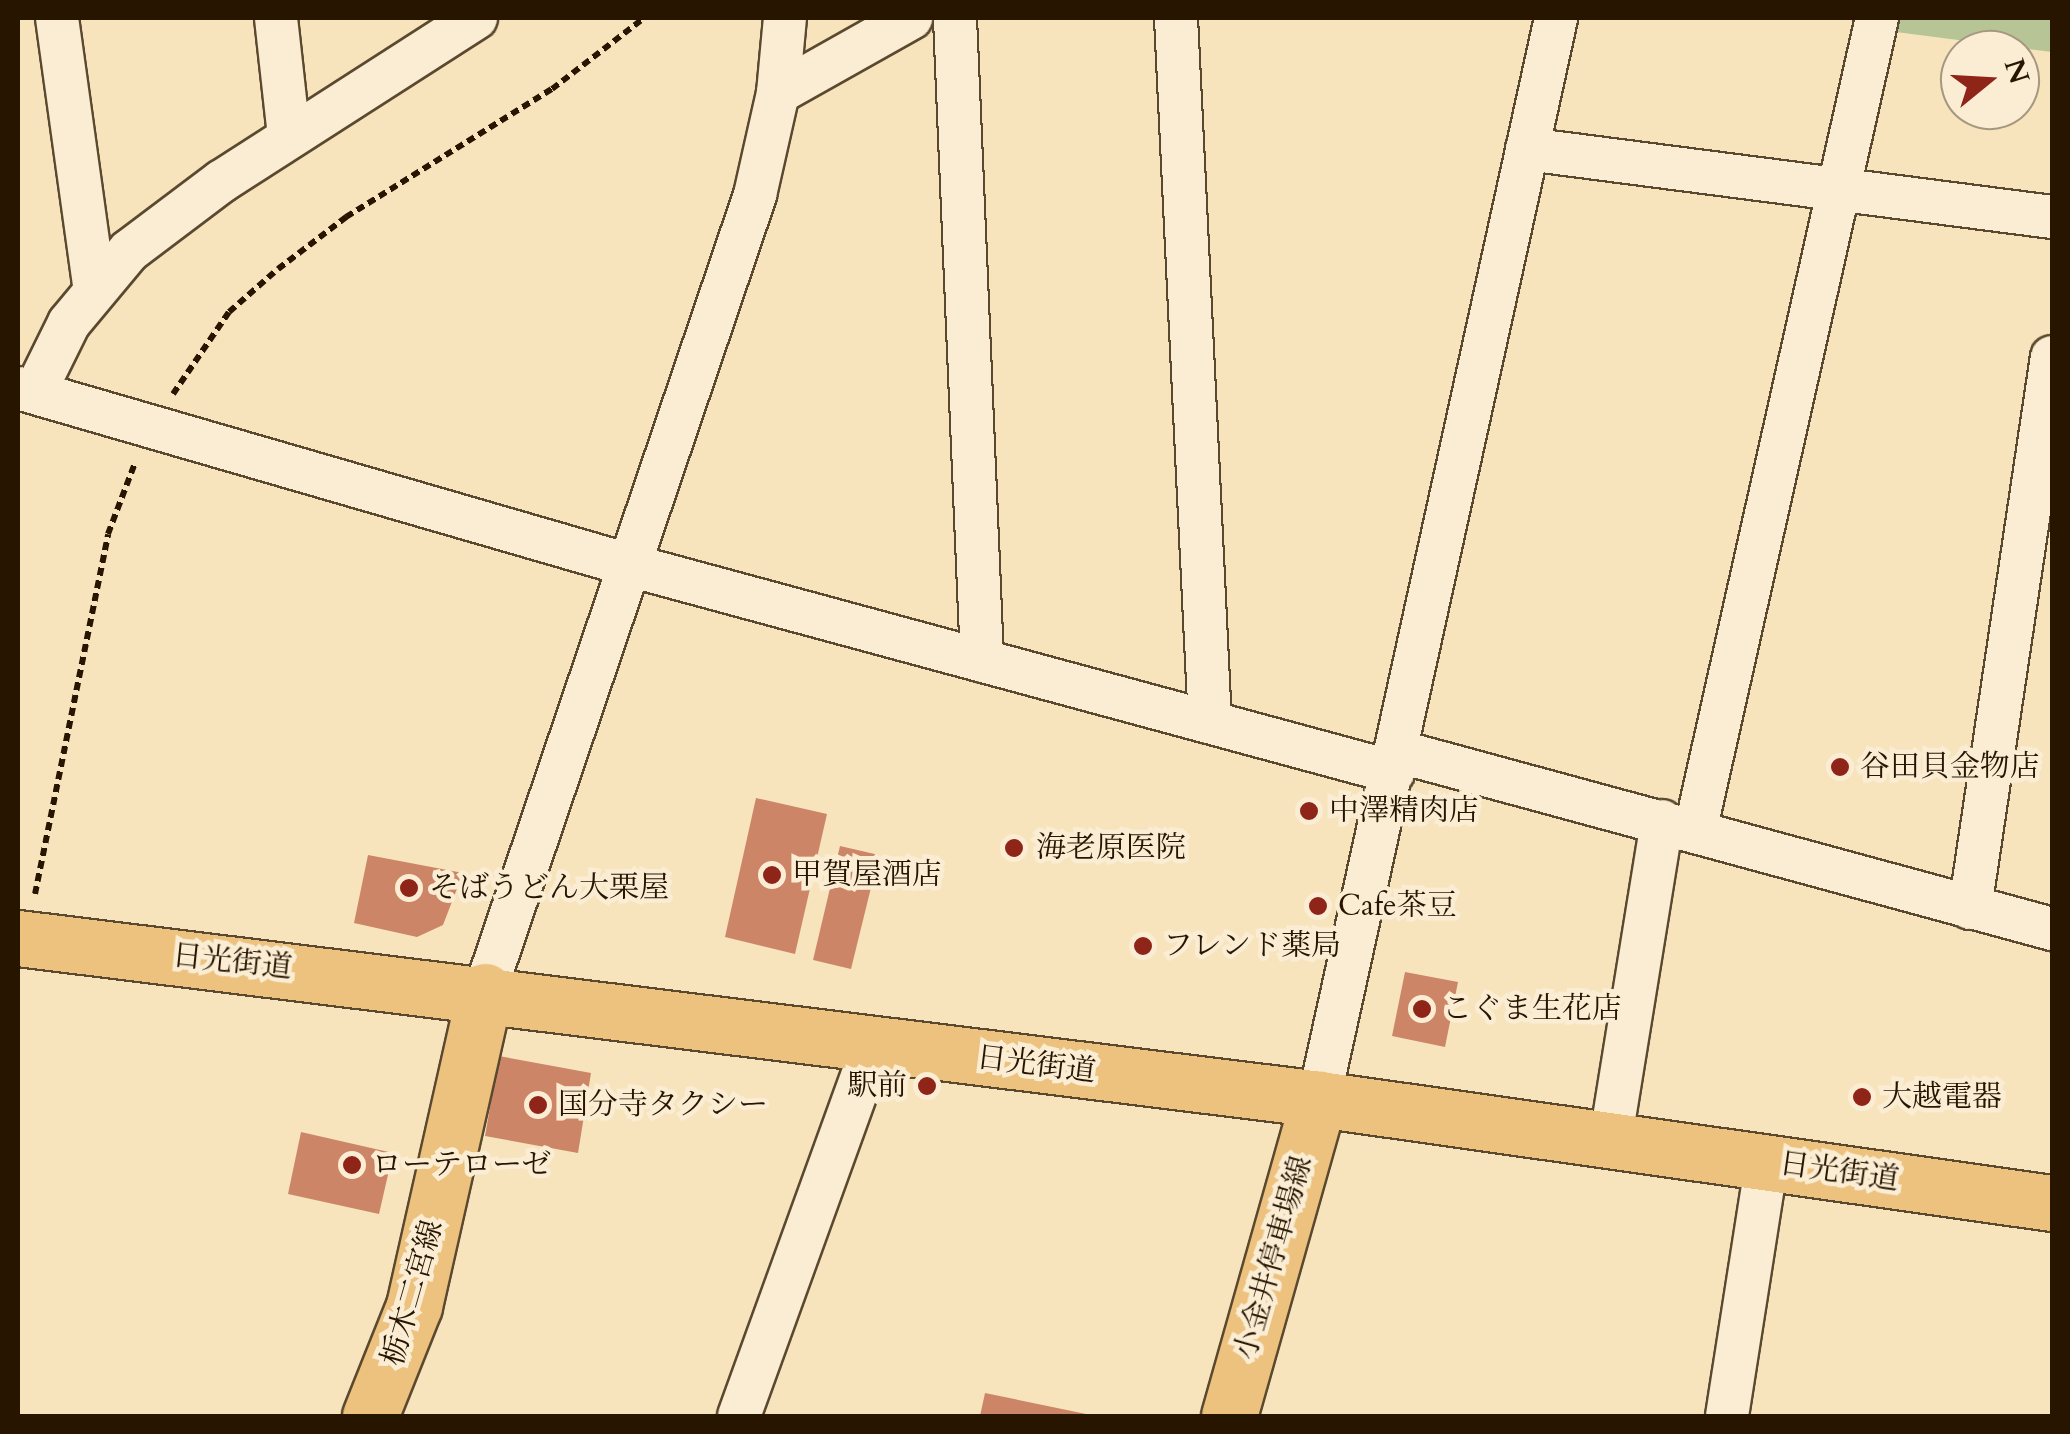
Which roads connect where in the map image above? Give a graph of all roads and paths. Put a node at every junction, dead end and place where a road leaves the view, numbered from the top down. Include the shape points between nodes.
1 (56, 18) edge
2 (276, 18) edge
3 (476, 18) edge
4 (785, 18) edge
5 (911, 18) edge
6 (955, 18) edge
7 (1176, 18) edge
8 (1556, 18) edge
9 (1877, 18) edge
10 (778, 93) junction
11 (289, 136) junction
12 (1527, 149) junction
13 (1840, 190) junction
14 (2052, 218) edge
15 (94, 286) junction
16 (2052, 357) edge
17 (26, 390) edge
18 (629, 565) junction
19 (982, 660) junction
20 (1210, 722) junction
21 (1395, 761) junction
22 (1679, 824) junction
23 (1970, 908) junction
24 (2052, 929) edge
25 (18, 938) edge
26 (485, 991) junction
27 (873, 1046) junction
28 (1319, 1098) junction
29 (1612, 1137) junction
30 (1767, 1161) junction
31 (2052, 1203) edge
32 (370, 1416) edge
33 (739, 1416) edge
34 (1229, 1416) edge
35 (1728, 1416) edge

1 - 15 street
2 - 11 street
3 - 11 street
4 - 10 street
5 - 10 street
6 - 19 street
7 - 20 street
8 - 12 street
9 - 13 street
10 - 18 street via 750,213
11 - 15 street via 172,218
12 - 13 street
12 - 21 street
13 - 14 street
13 - 22 street
15 - 17 street
16 - 23 street
17 - 18 street
18 - 19 street
18 - 26 street
19 - 20 street
20 - 21 street
21 - 22 street
21 - 28 street
22 - 23 street
22 - 29 street
23 - 24 street
25 - 26 main road, 日光街道
26 - 27 main road, 日光街道
26 - 32 main road, 栃木二宮線 via 414,1306
27 - 28 main road, 日光街道
27 - 33 street
28 - 29 main road, 日光街道
28 - 34 main road, 小金井停車場線
29 - 30 main road, 日光街道
30 - 31 main road, 日光街道
30 - 35 street

